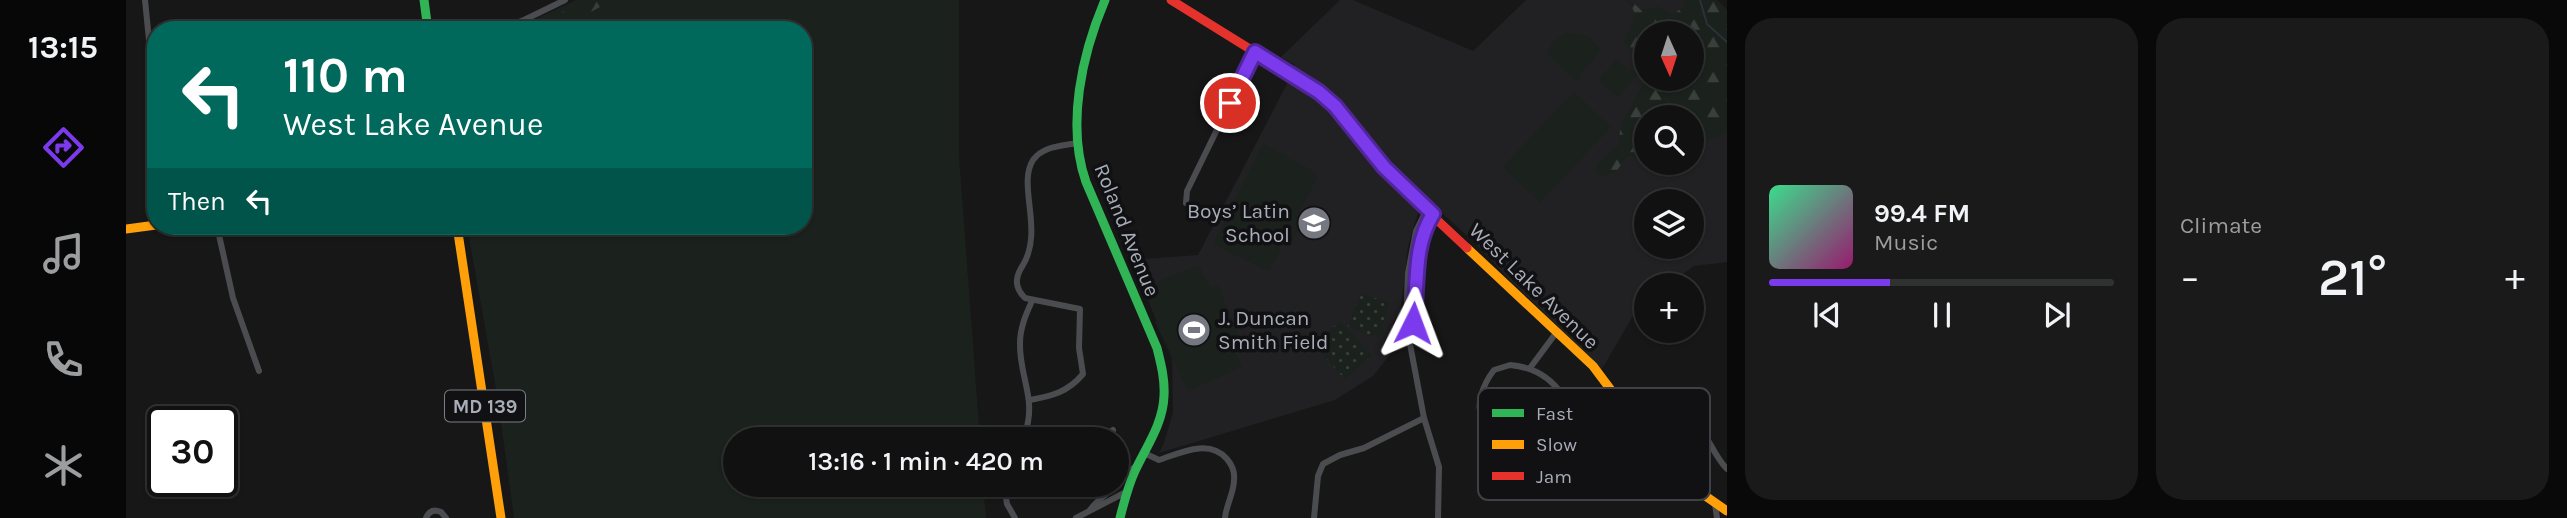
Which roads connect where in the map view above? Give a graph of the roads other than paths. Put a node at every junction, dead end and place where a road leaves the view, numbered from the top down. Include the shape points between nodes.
1 (145, 0) edge
2 (424, 0) edge
3 (565, 0) edge
4 (1105, 0) edge
5 (1171, 0) edge
6 (147, 21) edge
7 (427, 21) edge
8 (521, 21) edge
9 (1255, 52) junction
10 (1077, 143) junction
11 (1186, 203) dead end
12 (1430, 211) junction
13 (147, 226) edge
14 (126, 229) edge
15 (219, 235) edge
16 (458, 235) edge
17 (1031, 301) junction
18 (1556, 333) junction
19 (1530, 368) junction
20 (259, 371) dead end
21 (1483, 388) edge
22 (1557, 388) edge
23 (1610, 388) edge
24 (1030, 400) junction
25 (1424, 418) junction
26 (1027, 427) edge
27 (1710, 445) edge
28 (1144, 453) junction
29 (1136, 466) junction
30 (1727, 469) edge
31 (1129, 484) edge
32 (1006, 497) edge
33 (1116, 497) edge
34 (1125, 497) edge
35 (1710, 500) edge
36 (1715, 504) junction
37 (1090, 510) junction
38 (1727, 511) edge
39 (426, 518) edge
40 (446, 518) edge
41 (501, 518) edge
42 (1015, 518) edge
43 (1076, 518) edge
44 (1120, 518) edge
45 (1225, 518) edge
46 (1314, 518) edge
47 (1438, 518) edge
48 (1717, 518) edge

1 - 6 street
2 - 7 street
3 - 8 street
4 - 10 street, Roland Avenue via 1094,28
5 - 9 street, West Lake Avenue
9 - 11 street via 1187,191
9 - 12 street, West Lake Avenue via 1335,106 1384,167
10 - 17 street via 1044,150 1032,162 1028,176 1032,241 1016,279 1018,289
10 - 28 street, Roland Avenue via 1087,182 1163,368 1163,415
12 - 18 street, West Lake Avenue
12 - 25 street via 1416,231 1406,323
13 - 14 street
15 - 20 street via 233,298
16 - 41 street, MD 139
17 - 24 street via 1020,345
17 - 24 street via 1080,309 1083,374 1059,393
18 - 19 street
18 - 23 street, West Lake Avenue
19 - 21 street via 1510,365 1494,370
19 - 22 street
24 - 26 street
25 - 46 street via 1323,464
25 - 47 street via 1439,467
27 - 30 street
28 - 29 street, Roland Avenue
28 - 45 street via 1159,460 1202,448 1219,452 1235,478
29 - 31 street, Roland Avenue
29 - 37 street
32 - 42 street
33 - 37 street
34 - 44 street, Roland Avenue
35 - 36 street, West Lake Avenue
36 - 38 street, West Lake Avenue
36 - 48 street
37 - 43 street
39 - 40 street via 438,510

